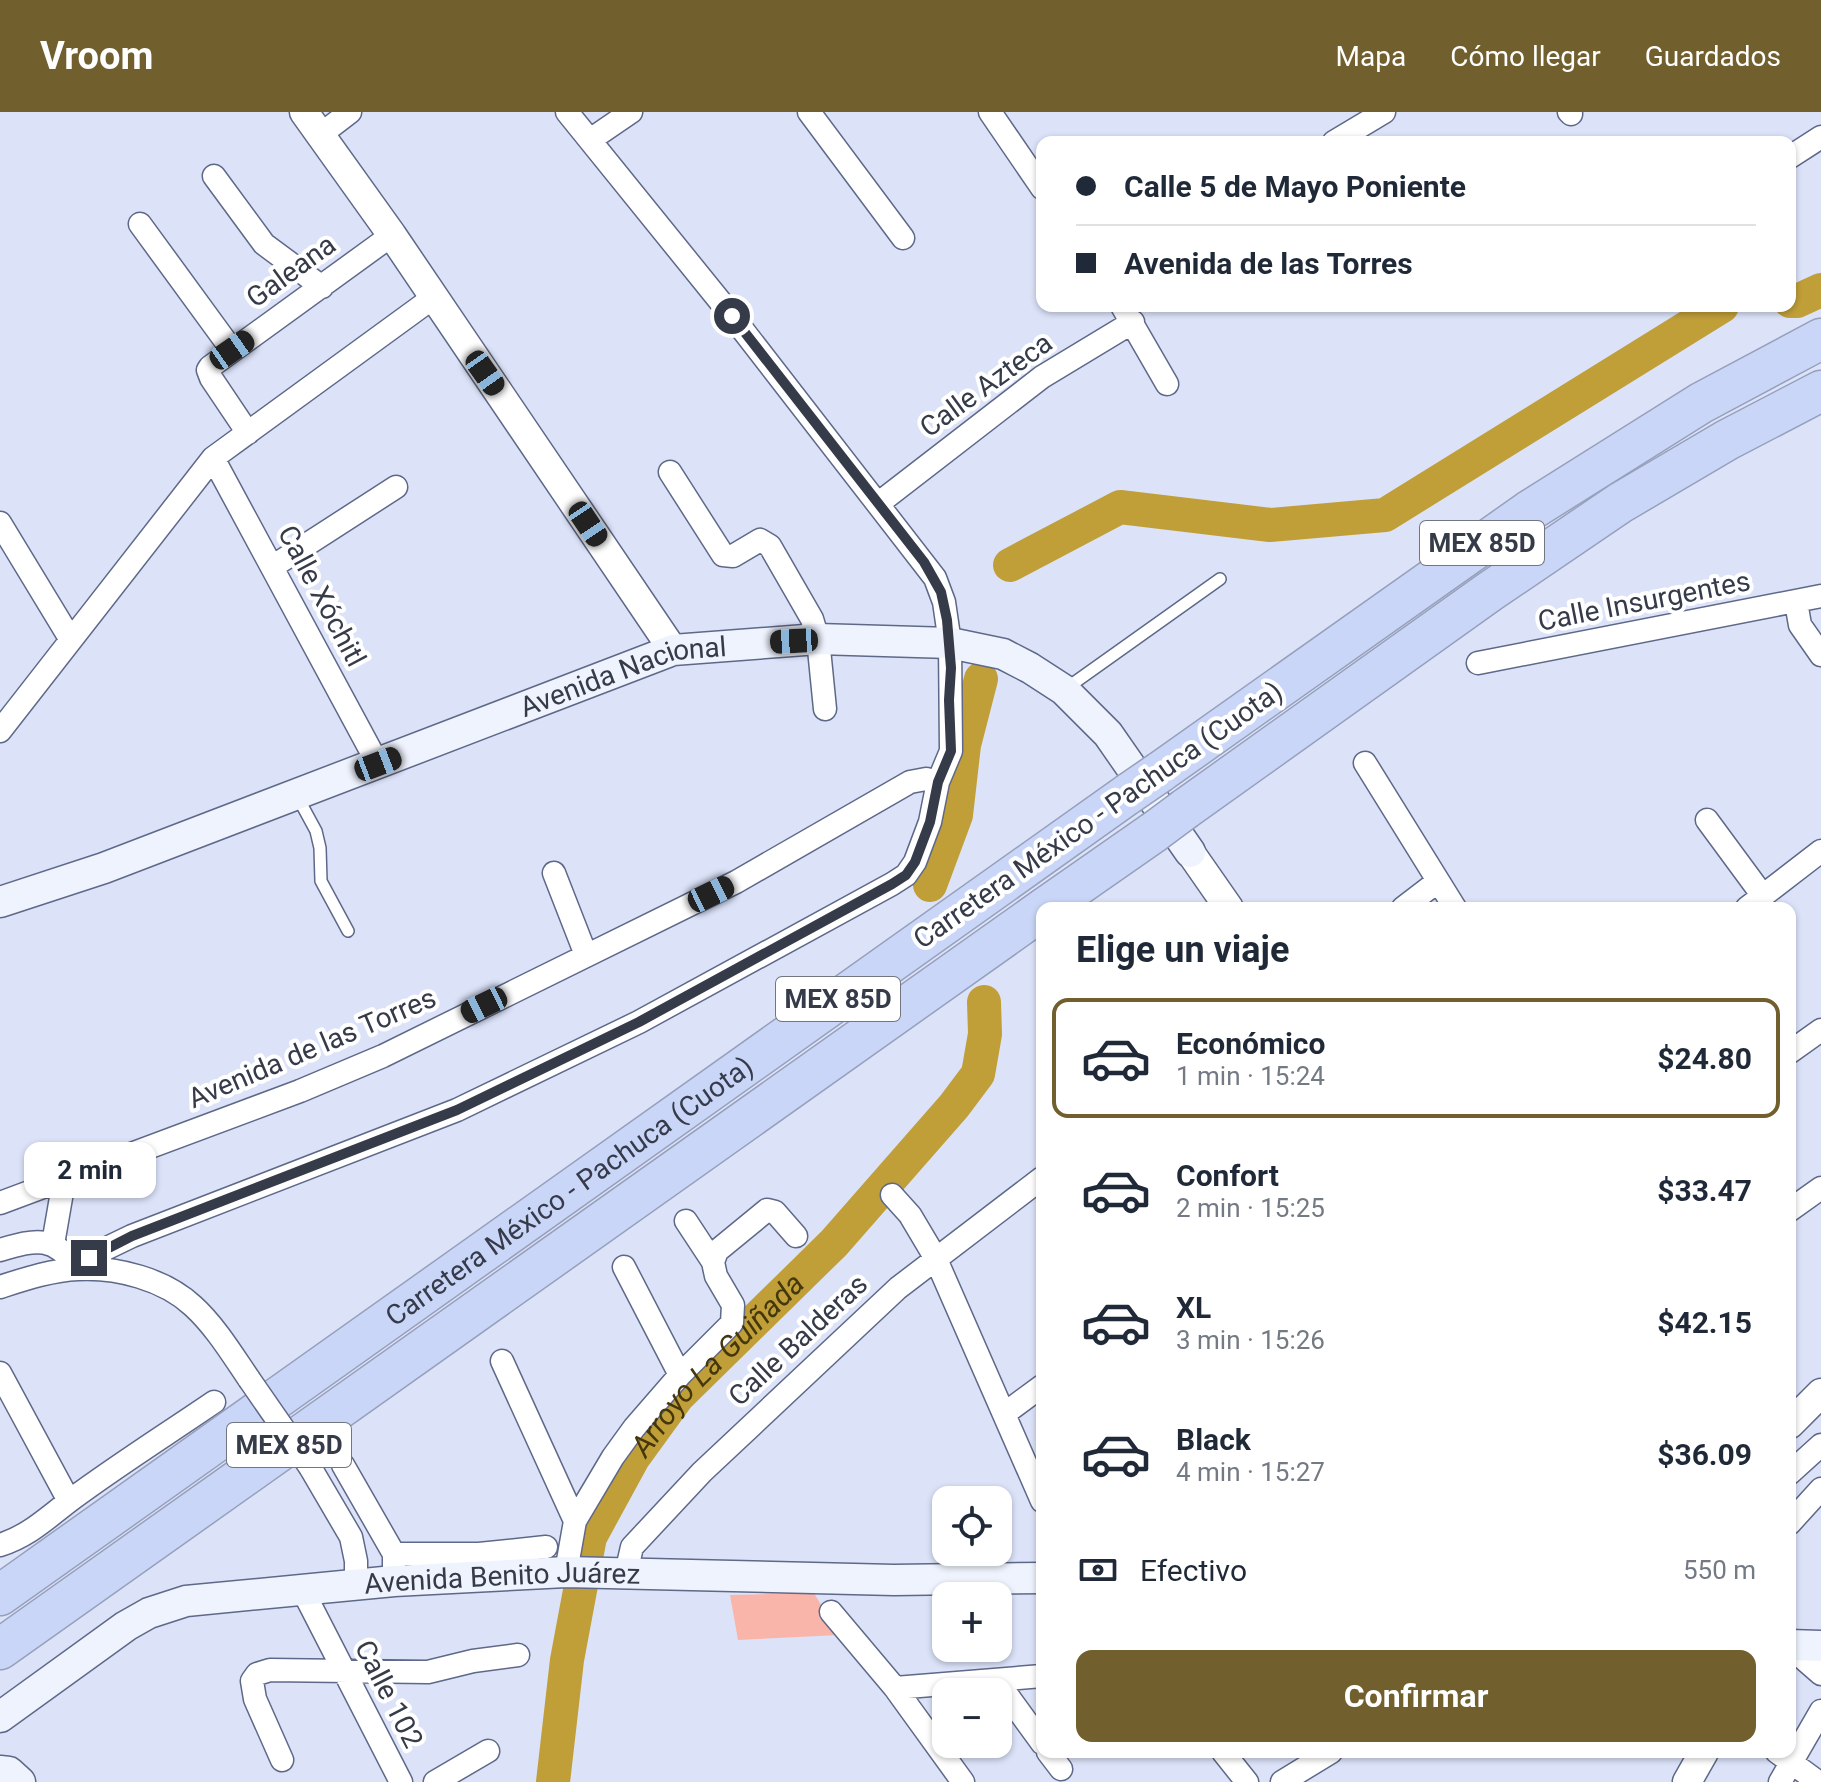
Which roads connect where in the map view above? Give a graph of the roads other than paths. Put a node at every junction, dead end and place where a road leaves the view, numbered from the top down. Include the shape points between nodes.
1 (304, 112) edge
2 (350, 112) edge
3 (567, 112) edge
4 (631, 112) edge
5 (809, 112) edge
6 (990, 112) edge
7 (1384, 112) edge
8 (320, 135) junction
9 (1344, 136) edge
10 (1821, 137) edge
11 (590, 140) junction
12 (1796, 153) edge
13 (214, 176) dead end
14 (1036, 179) edge
15 (140, 224) dead end
16 (392, 235) junction
17 (903, 238) dead end
18 (322, 287) junction
19 (434, 297) junction
20 (1127, 314) edge
21 (1821, 339) edge
22 (232, 350) junction
23 (1167, 384) dead end
24 (1821, 391) edge
25 (248, 433) junction
26 (213, 458) junction
27 (670, 472) dead end
28 (396, 487) dead end
29 (879, 503) junction
30 (0, 523) edge
31 (272, 567) junction
32 (1220, 579) dead end
33 (1821, 596) edge
34 (1796, 602) junction
35 (818, 639) junction
36 (71, 640) junction
37 (950, 643) junction
38 (673, 650) junction
39 (1821, 655) edge
40 (1478, 663) dead end
41 (1064, 690) junction
42 (825, 709) dead end
43 (0, 731) edge
44 (1365, 763) dead end
45 (378, 764) junction
46 (938, 782) junction
47 (296, 796) junction
48 (1707, 820) dead end
49 (1821, 851) edge
50 (1190, 852) joint
51 (554, 873) dead end
52 (1437, 882) junction
53 (0, 902) edge
54 (1053, 902) edge
55 (1225, 902) edge
56 (1411, 902) edge
57 (1451, 902) edge
58 (1755, 902) edge
59 (1036, 914) edge
60 (348, 931) dead end
61 (586, 955) junction
62 (1821, 1030) edge
63 (1796, 1048) edge
64 (60, 1181) junction
65 (1036, 1182) edge
66 (1821, 1188) edge
67 (892, 1195) dead end
68 (0, 1203) edge
69 (1796, 1206) edge
70 (686, 1221) dead end
71 (796, 1236) dead end
72 (53, 1244) junction
73 (0, 1250) edge
74 (935, 1257) junction
75 (713, 1262) junction
76 (624, 1267) dead end
77 (78, 1269) junction
78 (0, 1287) edge
79 (502, 1361) dead end
80 (0, 1373) edge
81 (680, 1375) junction
82 (1036, 1390) edge
83 (1821, 1393) edge
84 (214, 1402) dead end
85 (1004, 1414) junction
86 (1796, 1417) edge
87 (1821, 1445) edge
88 (343, 1465) dead end
89 (1796, 1468) edge
90 (1036, 1487) edge
91 (1820, 1492) edge
92 (69, 1501) junction
93 (1796, 1517) edge
94 (575, 1521) junction
95 (0, 1545) edge
96 (546, 1547) dead end
97 (394, 1568) junction
98 (569, 1572) junction
99 (617, 1573) junction
100 (1036, 1578) edge
101 (356, 1586) junction
102 (303, 1591) junction
103 (0, 1595) edge
104 (831, 1612) dead end
105 (1796, 1646) edge
106 (1821, 1646) edge
107 (0, 1649) edge
108 (1796, 1651) edge
109 (518, 1655) dead end
110 (344, 1673) junction
111 (1821, 1674) edge
112 (1036, 1677) edge
113 (1012, 1679) edge
114 (932, 1685) edge
115 (895, 1688) junction
116 (1012, 1702) edge
117 (1821, 1711) edge
118 (0, 1717) edge
119 (1036, 1735) edge
120 (1796, 1742) edge
121 (488, 1751) dead end
122 (1228, 1758) edge
123 (1321, 1758) edge
124 (1701, 1758) edge
125 (1784, 1758) edge
126 (1785, 1758) edge
127 (282, 1760) dead end
128 (0, 1771) edge
129 (20, 1782) edge
130 (401, 1782) edge
131 (435, 1782) edge
132 (963, 1782) edge
133 (1247, 1782) edge
134 (1282, 1782) edge
135 (1687, 1782) edge
136 (1780, 1782) edge
137 (1818, 1782) edge

1 - 8 street
2 - 8 street
3 - 11 street
4 - 11 street
5 - 17 street
6 - 14 street
7 - 9 street
8 - 16 street
10 - 12 street
11 - 29 street
13 - 18 street via 264,244
15 - 22 street
16 - 18 street, Galeana
16 - 19 street
18 - 22 street, Galeana
19 - 25 street
19 - 38 street
20 - 23 street
20 - 29 street, Calle Azteca
21 - 103 highway, Carretera México - Pachuca (Cuota) / MEX 85D via 1701,403 1555,494
22 - 25 street, Galeana via 208,373
24 - 54 highway, Carretera México - Pachuca (Cuota) / MEX 85D via 1620,503
25 - 26 street
26 - 31 street, Calle Xóchitl
26 - 36 street
27 - 35 street via 723,555 733,556 760,540 770,546
28 - 31 street
29 - 37 street via 935,578
30 - 36 street
31 - 45 street, Calle Xóchitl
32 - 41 lane
33 - 34 street, Calle Insurgentes
34 - 39 street via 1800,625
34 - 40 street, Calle Insurgentes
35 - 37 main road, Avenida Nacional
35 - 38 main road, Avenida Nacional
35 - 42 street
36 - 43 street
37 - 41 main road, Avenida Nacional via 1003,654
37 - 46 street via 951,751
38 - 45 main road, Avenida Nacional
41 - 50 main road, Avenida Nacional via 1108,734
44 - 52 street
45 - 47 main road, Avenida Nacional
46 - 61 street, Avenida de las Torres via 910,782 736,882
46 - 77 street via 915,862 892,884 639,1022 457,1110 132,1236
47 - 53 main road, Avenida Nacional
47 - 60 lane via 316,831 321,881
48 - 58 street
49 - 58 street
50 - 55 street
51 - 61 street
52 - 56 street
52 - 57 street
59 - 107 highway, Carretera México - Pachuca (Cuota) / MEX 85D
61 - 64 street, Avenida de las Torres via 344,1073
62 - 63 street
64 - 68 street, Avenida de las Torres
64 - 72 street
65 - 74 street, Calle Balderas
66 - 69 street
67 - 74 street
70 - 75 street
71 - 75 street via 769,1209 717,1251
72 - 73 street via 36,1241
72 - 77 street
74 - 85 street
74 - 99 street, Calle Balderas via 702,1472 639,1537
75 - 81 street via 734,1315 728,1328
76 - 81 street
77 - 78 street
77 - 101 street, bridge via 156,1282 205,1319 310,1467 351,1537
79 - 94 street
80 - 92 street
81 - 94 street via 613,1457
82 - 85 street
83 - 86 street
84 - 92 street
85 - 90 street
87 - 89 street
88 - 97 street
91 - 93 street
92 - 95 street via 37,1527
94 - 98 street
96 - 97 street
97 - 98 main road, Avenida Benito Juárez
97 - 101 main road, Avenida Benito Juárez
98 - 99 main road, Avenida Benito Juárez
99 - 100 main road, Avenida Benito Juárez
101 - 102 main road, Avenida Benito Juárez
102 - 110 street, Calle 102
102 - 118 main road, Avenida Benito Juárez via 186,1601 149,1613
104 - 115 street
105 - 106 main road
108 - 111 street
109 - 110 street via 428,1672
110 - 127 street via 270,1670 254,1677 255,1699
110 - 130 street, Calle 102
112 - 113 street
114 - 115 street
115 - 132 street
116 - 119 street
117 - 120 street
121 - 131 street
122 - 133 street
123 - 134 street
124 - 135 street
125 - 136 street
126 - 137 street
128 - 129 main road

